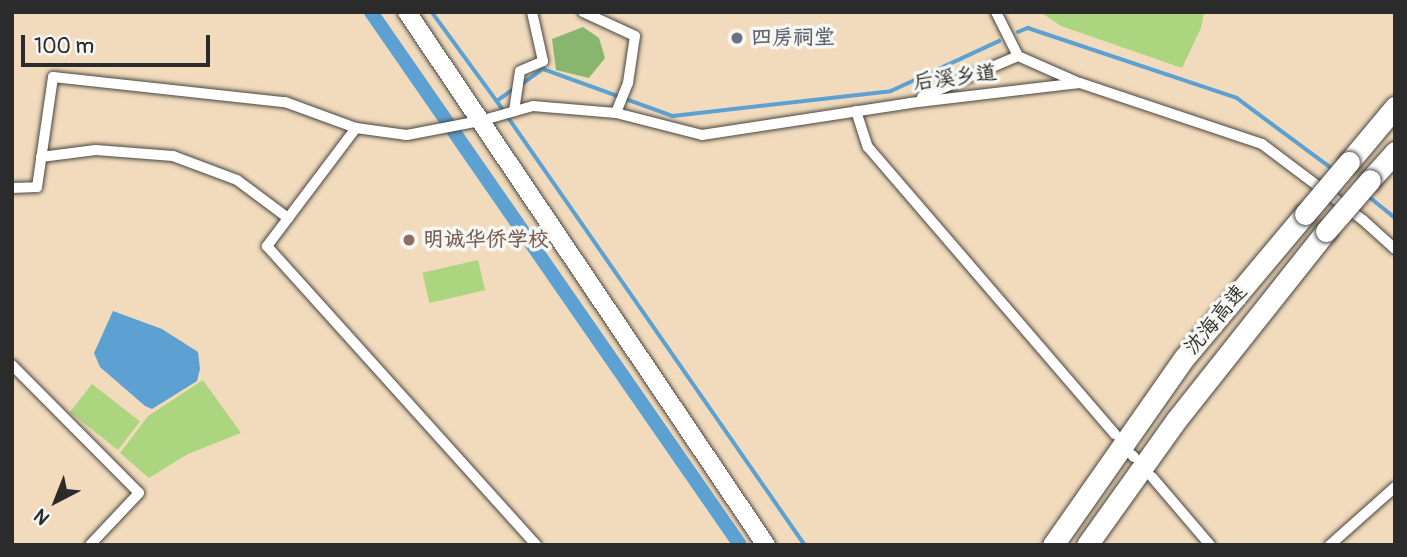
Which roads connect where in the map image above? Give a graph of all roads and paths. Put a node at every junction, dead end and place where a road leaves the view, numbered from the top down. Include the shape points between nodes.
1 (407, 12) edge
2 (532, 12) edge
3 (583, 12) edge
4 (996, 12) edge
5 (1018, 56) junction
6 (1080, 83) junction
7 (620, 103) junction
8 (910, 103) junction
9 (1395, 107) edge
10 (513, 111) junction
11 (856, 111) junction
12 (486, 119) junction
13 (356, 128) junction
14 (1395, 152) edge
15 (41, 157) junction
16 (12, 188) edge
17 (288, 218) junction
18 (1395, 249) edge
19 (12, 365) edge
20 (1115, 434) dead end
21 (1152, 477) dead end
22 (1395, 487) edge
23 (90, 545) edge
24 (537, 545) edge
25 (766, 545) edge
26 (1054, 545) edge
27 (1087, 545) edge
28 (1210, 545) edge
29 (1329, 545) edge

1 - 12 main road
2 - 10 street via 543,61 520,71
3 - 7 street via 635,36
4 - 5 street
5 - 6 street
5 - 8 street
6 - 8 street, 后溪乡道
6 - 18 street, 后溪乡道 via 1262,144 1363,219
7 - 10 street, 后溪乡道
7 - 11 street, 后溪乡道 via 702,135
8 - 11 street, 后溪乡道
9 - 26 highway, 沈海高速, bridge via 1184,358
10 - 12 street, 后溪乡道
11 - 20 street via 868,147
12 - 13 street, 后溪乡道 via 407,135
12 - 25 main road
13 - 15 street, 后溪乡道 via 285,102 53,77
13 - 17 street
14 - 27 highway, 沈海高速, bridge via 1177,419
15 - 16 street via 37,187
15 - 17 street via 96,150 173,156 237,180
17 - 24 street via 267,246
19 - 23 street via 139,493
21 - 28 street
22 - 29 street

